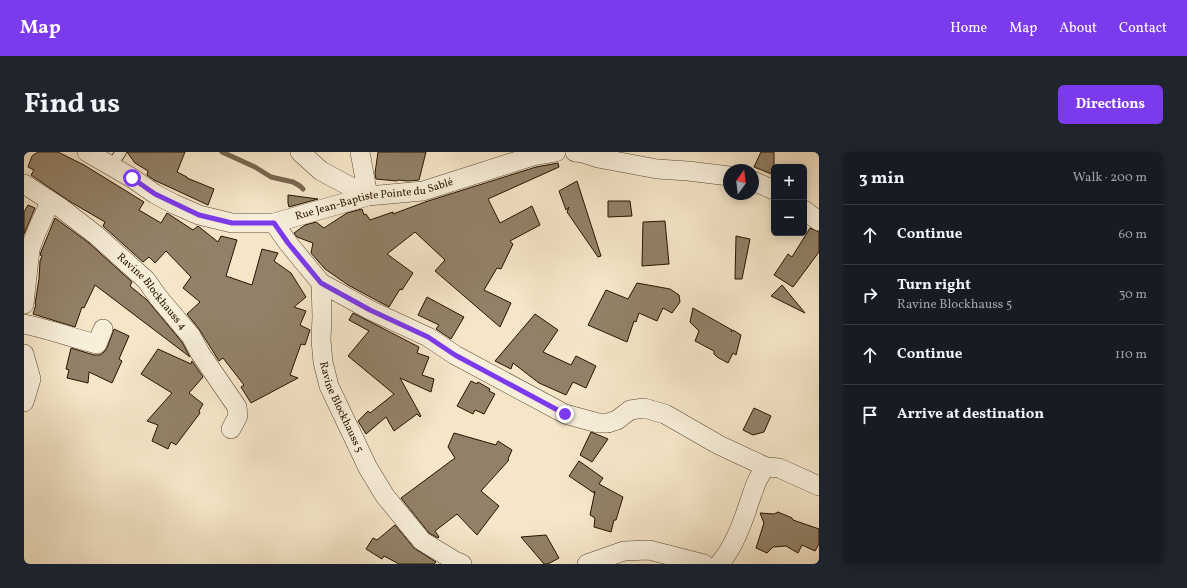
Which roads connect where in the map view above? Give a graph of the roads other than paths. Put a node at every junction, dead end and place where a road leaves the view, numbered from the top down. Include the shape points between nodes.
1 (87, 152) edge
2 (300, 152) edge
3 (360, 152) edge
4 (556, 152) edge
5 (575, 152) edge
6 (116, 159) edge
7 (723, 175) edge
8 (24, 184) edge
9 (759, 184) edge
10 (771, 189) edge
11 (368, 196) junction
12 (50, 202) junction
13 (807, 212) edge
14 (819, 221) edge
15 (274, 223) junction
16 (321, 283) junction
17 (24, 304) edge
18 (24, 324) edge
19 (103, 329) dead end
20 (24, 354) edge
21 (24, 402) edge
22 (231, 429) dead end
23 (766, 467) junction
24 (819, 486) edge
25 (462, 564) edge
26 (587, 564) edge
27 (704, 564) edge
28 (719, 564) edge

1 - 6 street, Rue Jean-Baptiste Pointe du Sablé
2 - 11 street via 321,171
3 - 11 street
4 - 11 street, Rue Jean-Baptiste Pointe du Sablé via 533,156 423,192
5 - 7 street via 657,169
6 - 15 street, Rue Jean-Baptiste Pointe du Sablé via 132,178 155,194 199,215 232,223
8 - 12 street, Ravine Blockhauss 4
9 - 10 street
11 - 15 street, Rue Jean-Baptiste Pointe du Sablé
12 - 17 street via 30,249
12 - 22 street, Ravine Blockhauss 4 via 96,235 146,280 191,336 200,353 238,406 238,416
13 - 14 street
15 - 16 street
16 - 23 street via 370,310 428,337 455,355 565,414 598,423 608,423 630,410 644,408 665,414 719,445
16 - 25 street, Ravine Blockhauss 5 via 322,362 329,386 368,468 385,496 422,541
18 - 19 street via 97,344
20 - 21 street via 31,379
23 - 24 street via 779,468
23 - 28 street via 759,474 746,512 728,552
26 - 27 street via 624,551 649,550

